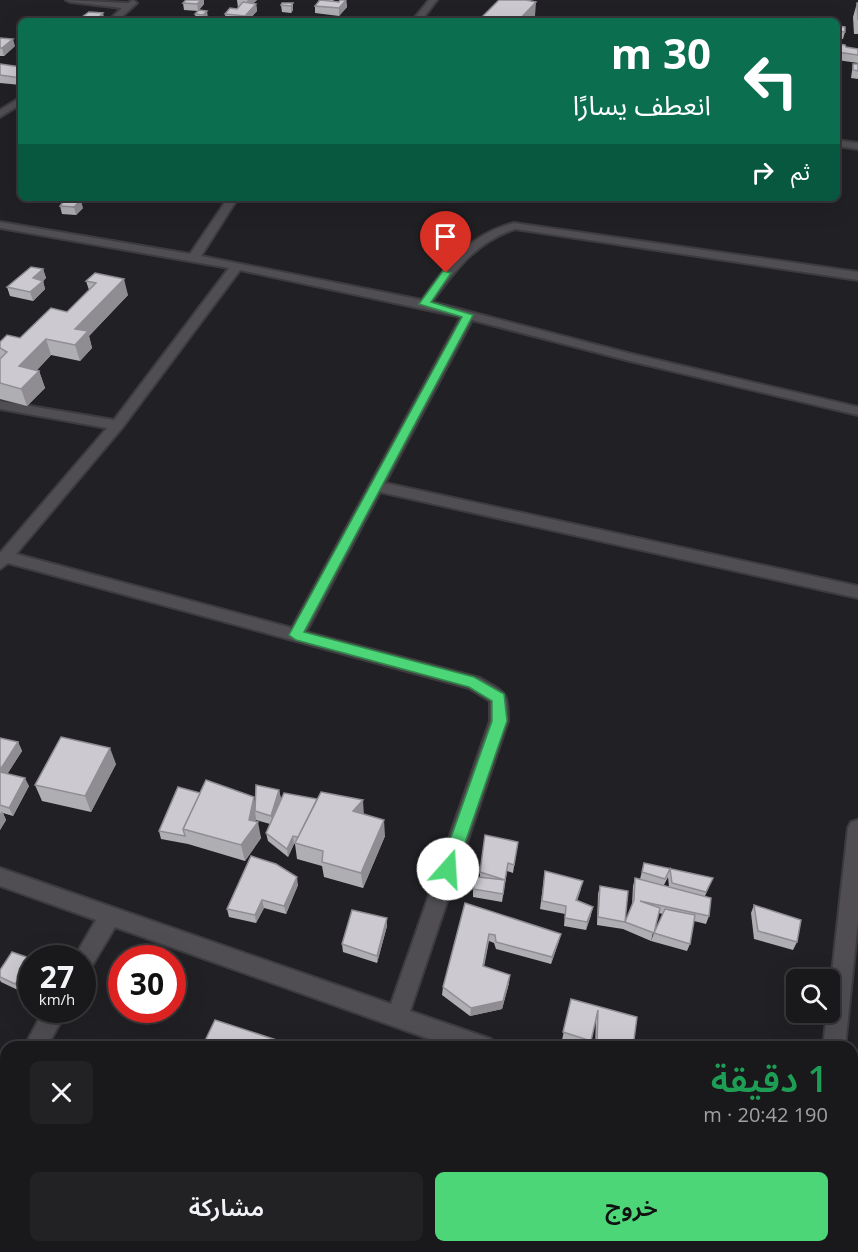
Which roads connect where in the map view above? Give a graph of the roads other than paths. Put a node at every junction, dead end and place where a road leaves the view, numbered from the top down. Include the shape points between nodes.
1 (69, 0) edge
2 (433, 0) edge
3 (132, 3) edge
4 (115, 18) edge
5 (418, 18) edge
6 (18, 102) edge
7 (0, 114) edge
8 (840, 143) edge
9 (858, 146) edge
10 (231, 201) edge
11 (0, 225) edge
12 (194, 258) junction
13 (237, 266) junction
14 (858, 276) edge
15 (424, 304) junction
16 (468, 315) junction
17 (0, 405) edge
18 (858, 411) edge
19 (117, 425) junction
20 (375, 486) junction
21 (3, 560) edge
22 (858, 592) edge
23 (296, 635) junction
24 (858, 828) edge
25 (0, 877) edge
26 (110, 916) junction
27 (93, 945) edge
28 (397, 1017) junction
29 (49, 1023) edge
30 (38, 1041) edge
31 (466, 1041) edge
32 (835, 1041) edge

1 - 3 street
2 - 5 street
3 - 4 street
6 - 7 street
8 - 9 street
10 - 12 street
11 - 12 street
12 - 13 street
13 - 15 street
13 - 19 street
14 - 15 street via 514,226 494,231 457,258
15 - 16 street
16 - 18 street
16 - 20 street
17 - 19 street
19 - 21 street
20 - 22 street
20 - 23 street
21 - 23 street
23 - 28 street via 474,682 499,698 499,721
24 - 32 street
25 - 26 street
26 - 27 street
26 - 28 street
28 - 31 street
29 - 30 street

